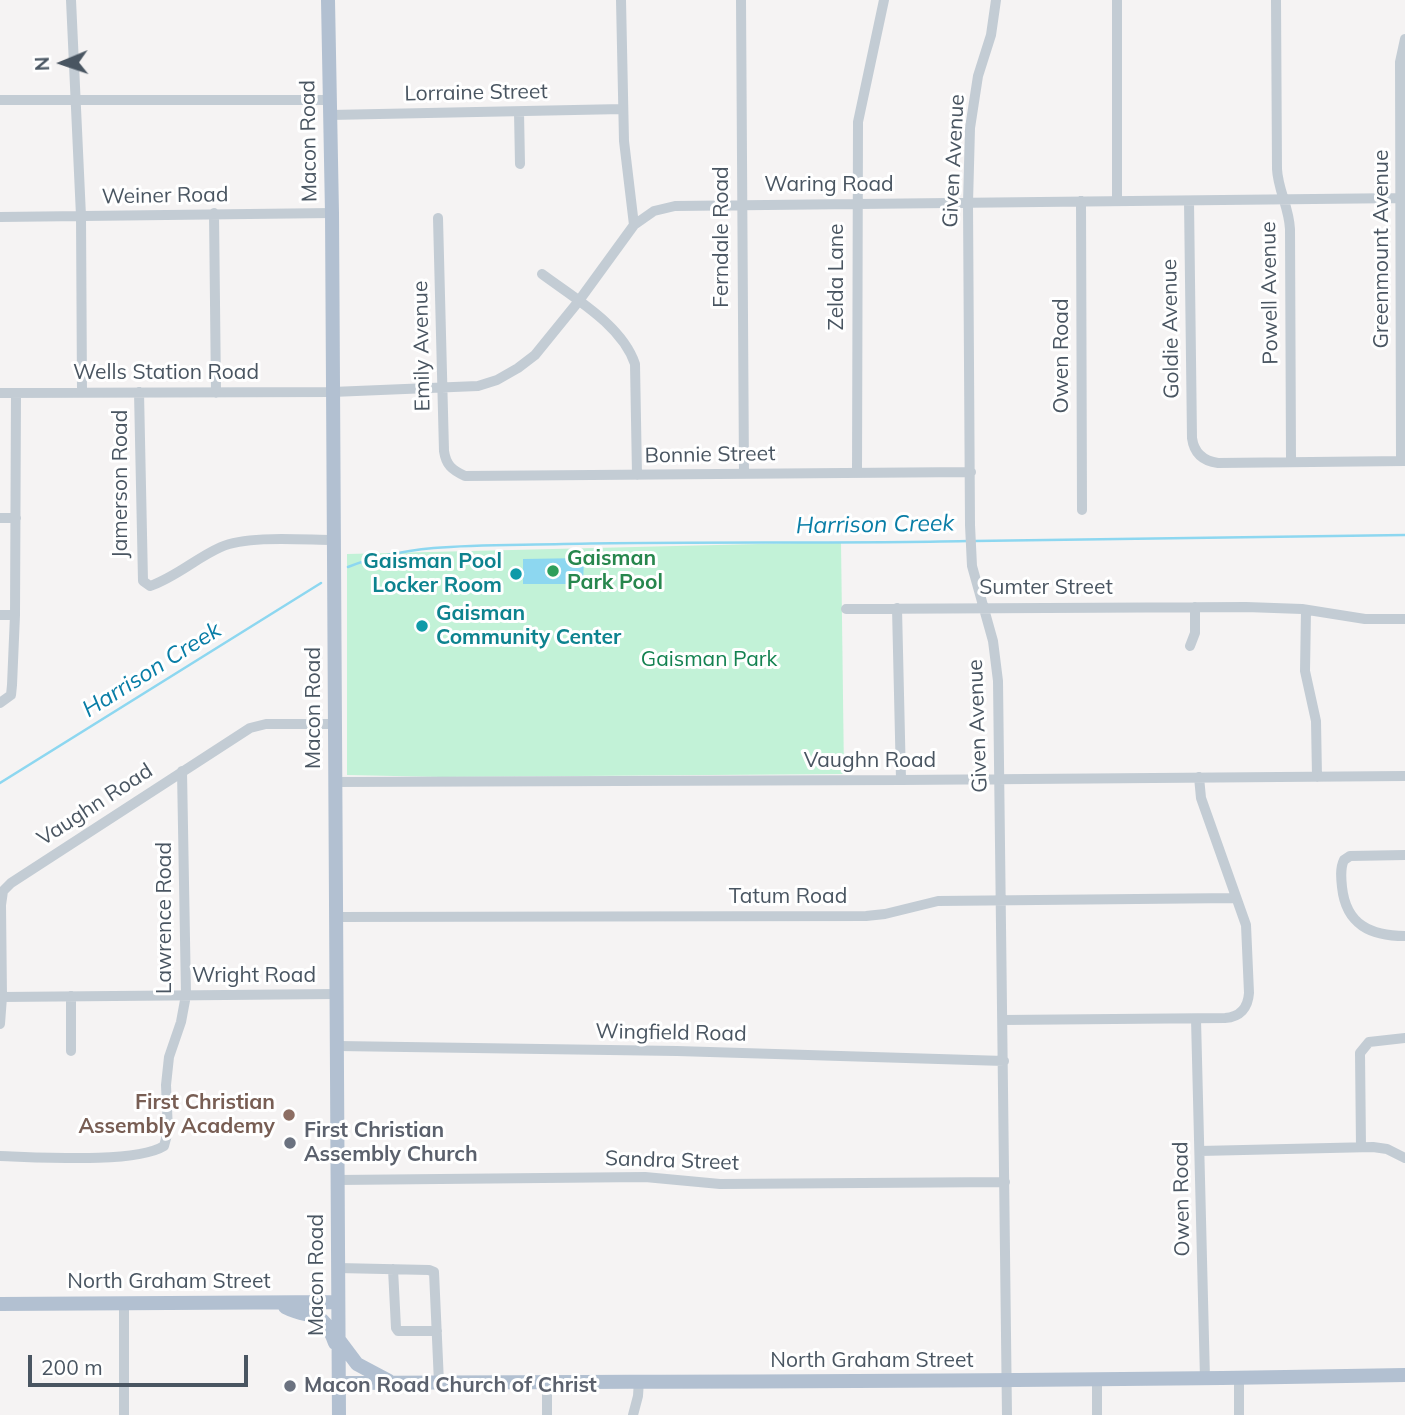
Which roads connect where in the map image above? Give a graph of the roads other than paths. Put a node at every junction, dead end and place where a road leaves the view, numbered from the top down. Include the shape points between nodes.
1 (71, 0) edge
2 (328, 0) edge
3 (621, 0) edge
4 (741, 0) edge
5 (884, 0) edge
6 (996, 0) edge
7 (1117, 0) edge
8 (1276, 0) edge
9 (1405, 39) edge
10 (0, 100) edge
11 (330, 100) junction
12 (76, 101) junction
13 (623, 109) junction
14 (519, 111) junction
15 (330, 115) junction
16 (520, 164) dead end
17 (1402, 198) edge
18 (1284, 199) junction
19 (1081, 201) junction
20 (1117, 201) junction
21 (1189, 201) junction
22 (968, 203) junction
23 (856, 204) junction
24 (741, 205) junction
25 (332, 213) junction
26 (214, 214) junction
27 (0, 216) edge
28 (81, 216) junction
29 (438, 218) dead end
30 (634, 225) junction
31 (542, 274) dead end
32 (578, 302) junction
33 (443, 389) junction
34 (82, 392) junction
35 (139, 392) junction
36 (332, 392) junction
37 (0, 393) edge
38 (16, 393) junction
39 (216, 393) junction
40 (1403, 461) edge
41 (1292, 462) junction
42 (452, 471) joint
43 (971, 472) junction
44 (857, 473) junction
45 (744, 474) junction
46 (637, 475) junction
47 (1082, 510) dead end
48 (0, 518) edge
49 (16, 518) junction
50 (334, 540) junction
51 (984, 607) junction
52 (1195, 607) junction
53 (897, 608) junction
54 (846, 609) dead end
55 (1306, 610) junction
56 (0, 615) edge
57 (15, 615) junction
58 (1405, 619) edge
59 (1190, 646) dead end
60 (0, 703) edge
61 (335, 724) junction
62 (182, 771) junction
63 (1317, 776) junction
64 (1405, 776) edge
65 (1199, 777) junction
66 (1000, 779) junction
67 (901, 780) junction
68 (335, 782) junction
69 (1405, 855) edge
70 (1237, 898) junction
71 (1001, 900) junction
72 (337, 917) junction
73 (1405, 936) edge
74 (337, 994) junction
75 (186, 995) junction
76 (71, 996) junction
77 (2, 997) junction
78 (1196, 1018) junction
79 (1003, 1020) junction
80 (0, 1024) edge
81 (1405, 1038) edge
82 (338, 1046) junction
83 (71, 1051) dead end
84 (1004, 1061) junction
85 (1361, 1147) junction
86 (1200, 1150) junction
87 (0, 1156) edge
88 (1405, 1158) edge
89 (338, 1180) junction
90 (1005, 1182) junction
91 (338, 1268) junction
92 (393, 1269) junction
93 (274, 1302) junction
94 (338, 1302) junction
95 (124, 1303) junction
96 (0, 1304) edge
97 (437, 1331) junction
98 (339, 1346) junction
99 (1405, 1375) edge
100 (1205, 1378) junction
101 (1238, 1378) junction
102 (639, 1380) junction
103 (1097, 1380) junction
104 (547, 1381) junction
105 (1007, 1381) junction
106 (339, 1383) junction
107 (394, 1383) junction
108 (439, 1383) junction
109 (124, 1415) edge
110 (339, 1415) edge
111 (547, 1415) edge
112 (633, 1415) edge
113 (1007, 1415) edge
114 (1097, 1415) edge
115 (1239, 1415) edge

1 - 12 street
2 - 11 main road, Macon Road
3 - 13 street
4 - 24 street, Ferndale Road
5 - 23 street, Zelda Lane via 858,121
6 - 22 street, Given Avenue via 978,76
7 - 20 street
8 - 18 street, Powell Avenue via 1277,169
9 - 17 street, Greenmount Avenue via 1401,52
10 - 12 street
11 - 12 street
11 - 15 main road, Macon Road
12 - 28 street
13 - 14 street, Lorraine Street
13 - 30 street
14 - 15 street, Lorraine Street
14 - 16 street
15 - 25 main road, Macon Road
17 - 18 street, Waring Road
17 - 40 street, Greenmount Avenue
18 - 21 street, Waring Road
18 - 41 street, Powell Avenue via 1290,221
19 - 20 street, Waring Road
19 - 22 street, Waring Road
19 - 47 street, Owen Road
20 - 21 street, Waring Road
21 - 41 street, Goldie Avenue via 1192,438 1199,455 1208,461
22 - 23 street, Waring Road
22 - 43 street, Given Avenue
23 - 24 street, Waring Road
23 - 44 street, Zelda Lane
24 - 30 street, Waring Road via 664,208
24 - 45 street, Ferndale Road
25 - 26 street, Weiner Road
25 - 36 main road, Macon Road
26 - 28 street, Weiner Road
26 - 39 street
27 - 28 street, Weiner Road
28 - 34 street
29 - 33 street, Emily Avenue
30 - 32 street, Waring Road
31 - 32 street
32 - 33 street, Waring Road via 519,368 478,386
32 - 46 street via 618,333 635,364
33 - 36 street, Waring Road
33 - 42 street, Emily Avenue via 444,451
34 - 35 street, Wells Station Road
34 - 38 street, Wells Station Road
35 - 39 street, Wells Station Road
35 - 50 street, Jamerson Road via 142,581 150,586 166,581 222,547 243,541
36 - 39 street, Wells Station Road
36 - 50 main road, Macon Road
37 - 38 street, Wells Station Road
38 - 49 street
40 - 41 street
42 - 46 street, Bonnie Street via 465,476
43 - 44 street, Bonnie Street
43 - 51 street, Given Avenue via 973,573
44 - 45 street, Bonnie Street
45 - 46 street, Bonnie Street
48 - 49 street
49 - 57 street
50 - 61 main road, Macon Road
51 - 52 street, Sumter Street
51 - 53 street, Sumter Street
51 - 66 street, Given Avenue via 998,669
52 - 55 street, Sumter Street
52 - 59 street
53 - 54 street, Sumter Street
53 - 67 street
55 - 58 street, Sumter Street
55 - 63 street via 1305,671 1316,722
56 - 57 street
57 - 60 street via 11,695
61 - 62 street, Vaughn Road via 250,727
61 - 68 main road, Macon Road
62 - 75 street, Lawrence Road
62 - 77 street, Vaughn Road via 2,891
63 - 64 street, Vaughn Road
63 - 65 street, Vaughn Road
65 - 66 street, Vaughn Road
65 - 70 street via 1201,798
66 - 67 street, Vaughn Road
66 - 71 street, Given Avenue
67 - 68 street, Vaughn Road
68 - 72 main road, Macon Road
69 - 73 street via 1348,857 1342,864 1343,892 1357,922 1385,936
70 - 71 street, Tatum Road
70 - 78 street via 1248,938 1245,1007 1230,1018
71 - 72 street, Tatum Road via 934,901 866,916
71 - 79 street, Given Avenue
72 - 74 main road, Macon Road
74 - 75 street, Wright Road
74 - 82 main road, Macon Road
75 - 76 street, Wright Road
75 - 87 street, Lawrence Road via 170,1057 164,1146 152,1153 79,1158
76 - 77 street, Wright Road
76 - 83 street
77 - 80 street, Vaughn Road
78 - 79 street
78 - 86 street, Owen Road
79 - 84 street, Given Avenue
81 - 85 street via 1369,1042 1360,1053
82 - 84 street, Wingfield Road
82 - 89 main road, Macon Road
84 - 90 street, Given Avenue
85 - 86 street
85 - 88 street via 1387,1149
86 - 100 street, Owen Road
89 - 90 street, Sandra Street via 645,1177 720,1184
89 - 91 main road, Macon Road
90 - 105 street, Given Avenue
91 - 92 street
91 - 94 main road, Macon Road
92 - 97 street via 434,1272
92 - 97 street via 398,1331
93 - 94 main road, North Graham Street
93 - 95 main road, North Graham Street
93 - 98 main road via 315,1315
94 - 98 main road, Macon Road
95 - 96 main road, North Graham Street
95 - 109 street
97 - 108 street
98 - 106 main road, Macon Road
98 - 107 main road via 367,1371
99 - 101 main road, North Graham Street
100 - 101 main road, North Graham Street
100 - 103 main road, North Graham Street
101 - 115 street
102 - 104 main road, North Graham Street
102 - 105 main road, North Graham Street
102 - 112 street
103 - 105 main road, North Graham Street
103 - 114 street
104 - 108 main road, North Graham Street
104 - 111 street
105 - 113 street, Given Avenue
106 - 107 main road, North Graham Street
106 - 110 main road, Macon Road
107 - 108 main road, North Graham Street

